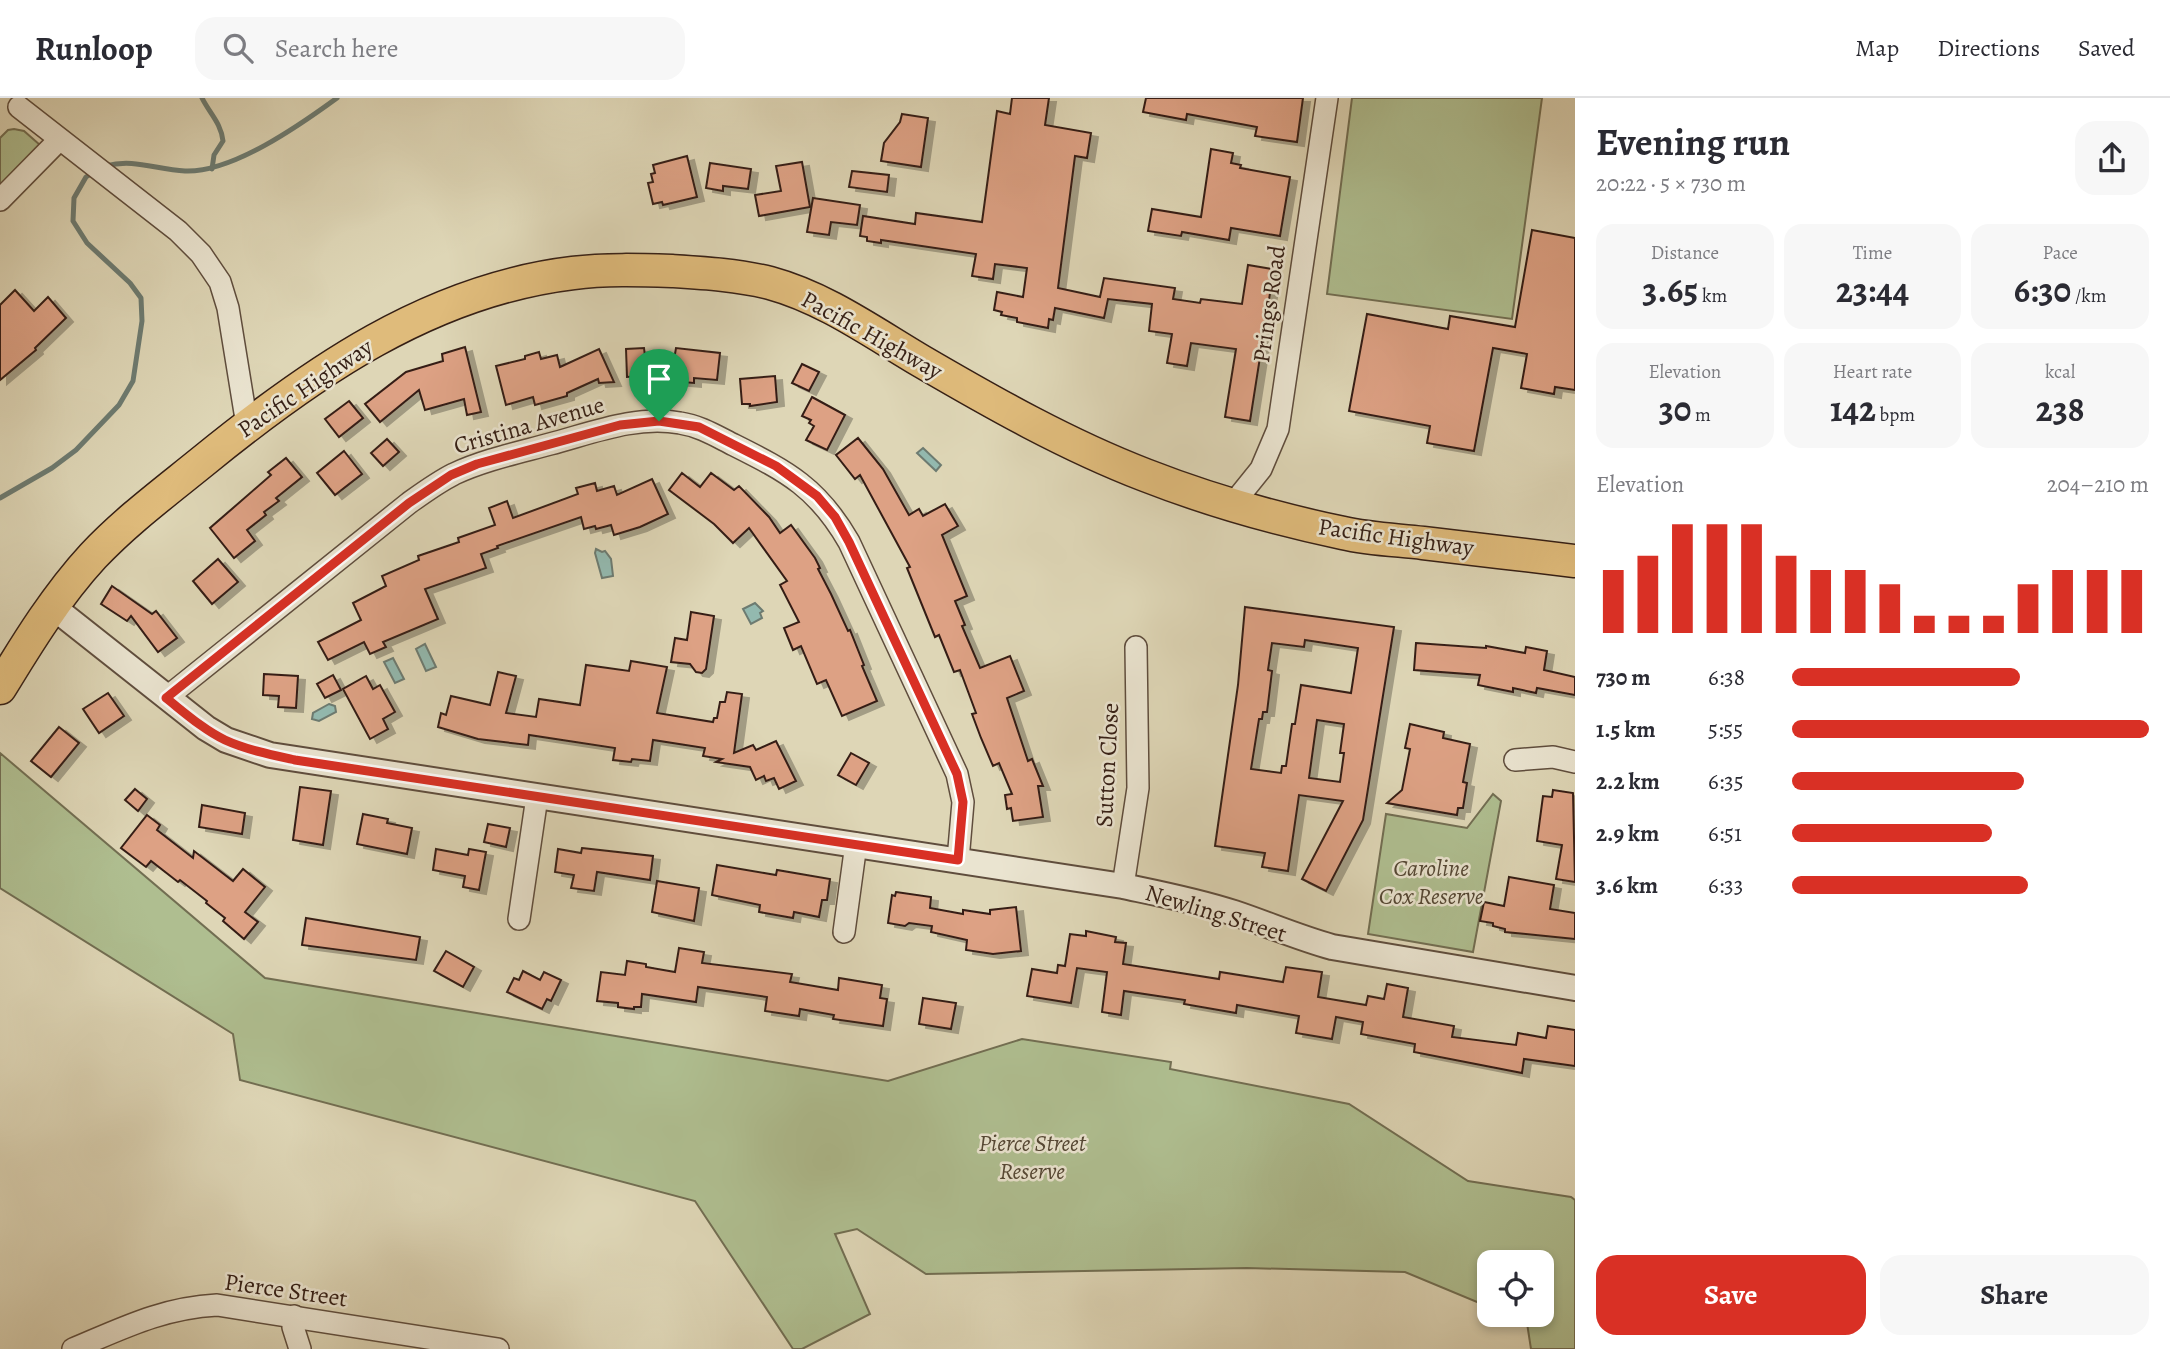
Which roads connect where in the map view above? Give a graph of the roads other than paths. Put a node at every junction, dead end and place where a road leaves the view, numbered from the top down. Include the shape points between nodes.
1 (1326, 98) edge
2 (19, 107) dead end
3 (59, 139) junction
4 (0, 200) edge
5 (247, 425) junction
6 (1232, 505) junction
7 (1575, 561) edge
8 (53, 607) junction
9 (1136, 647) dead end
10 (0, 688) edge
11 (166, 698) junction
12 (1515, 760) dead end
13 (1575, 762) edge
14 (537, 797) junction
15 (856, 844) junction
16 (958, 860) junction
17 (1123, 886) junction
18 (519, 919) dead end
19 (844, 932) dead end
20 (1575, 988) edge
21 (294, 1316) junction
22 (73, 1349) edge
23 (300, 1349) edge
24 (498, 1349) edge

1 - 6 street, Prings Road via 1278,429 1261,469
2 - 3 street
3 - 4 street
3 - 5 street via 178,231 220,282
5 - 6 main road, Pacific Highway via 375,339 477,294 574,272 701,273 768,283 805,296 1087,451
5 - 8 main road, Pacific Highway via 120,530
6 - 7 main road, Pacific Highway via 1347,534
8 - 10 main road, Pacific Highway
8 - 11 street, Newling Street
9 - 17 street, Sutton Close via 1138,788
11 - 14 street, Newling Street via 226,740 271,755
11 - 16 street, Cristina Avenue via 409,503 451,475 620,425 659,421 699,427 776,466 817,496 835,517 957,774 963,802
12 - 13 street via 1553,757
14 - 15 street, Newling Street
14 - 18 street
15 - 16 street, Newling Street
15 - 19 street
16 - 17 street, Newling Street
17 - 20 street, Newling Street via 1234,913 1332,947
21 - 22 street, Pierce Street via 217,1305 188,1307
21 - 23 street
21 - 24 street, Pierce Street

